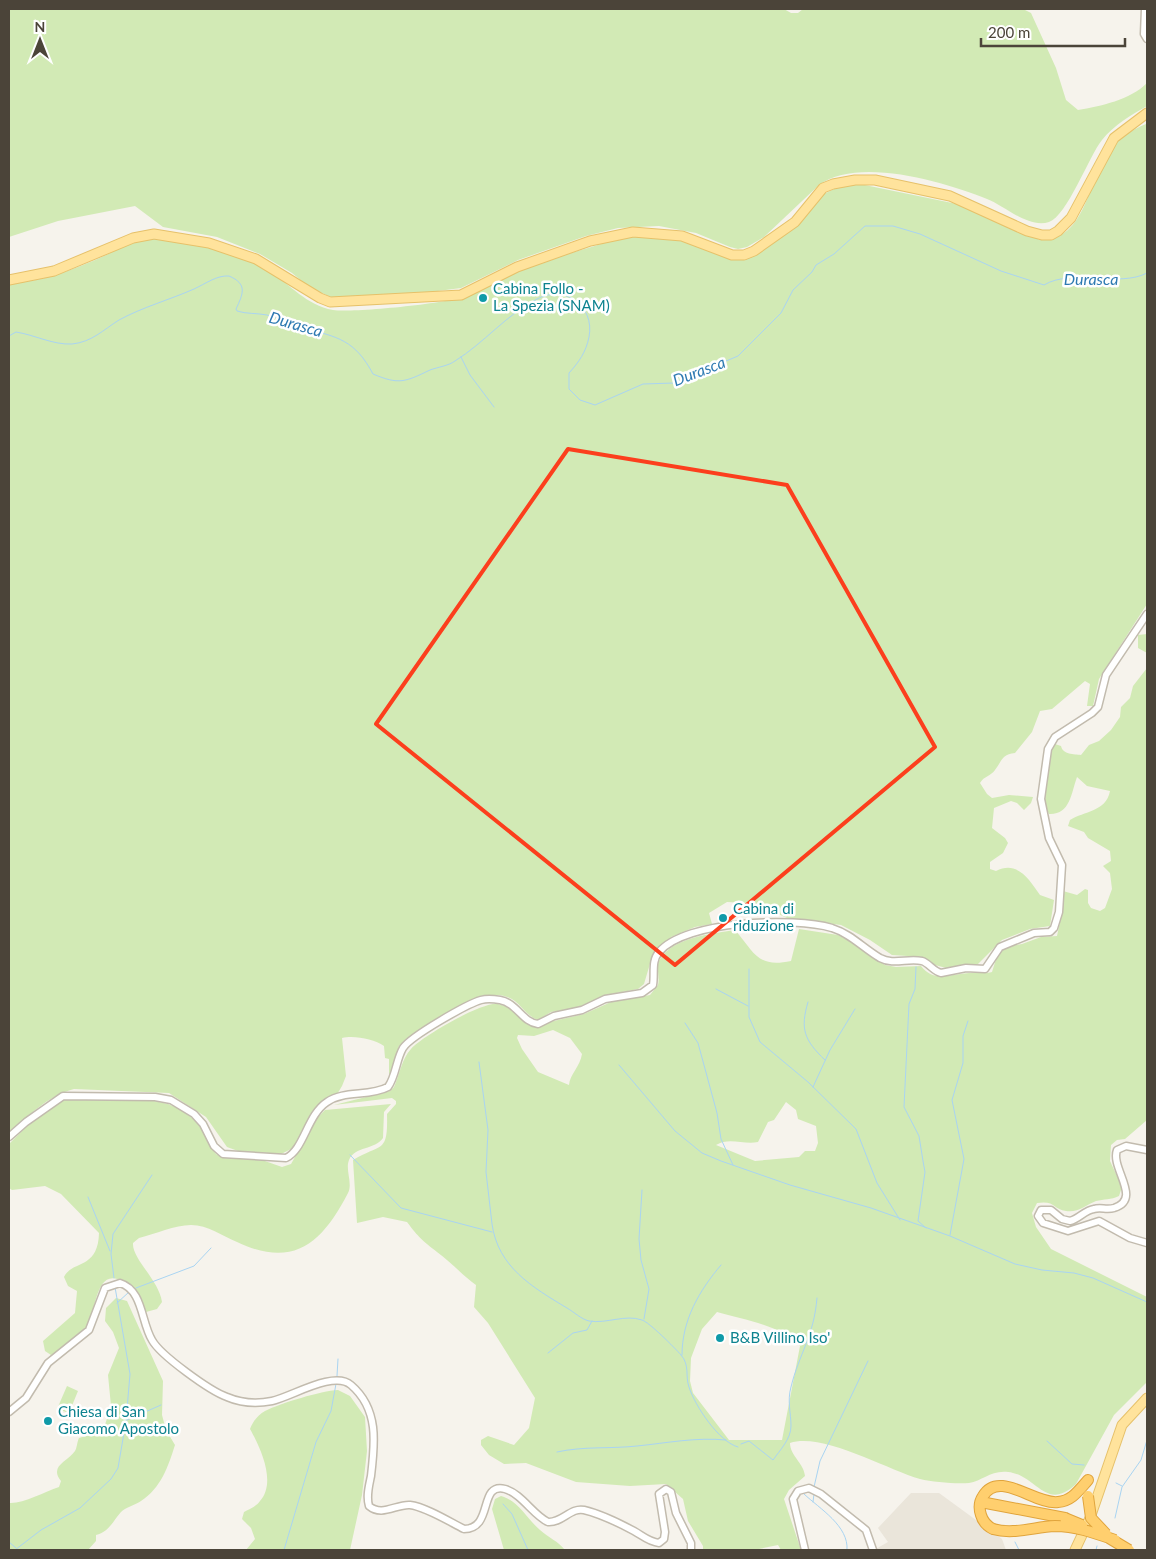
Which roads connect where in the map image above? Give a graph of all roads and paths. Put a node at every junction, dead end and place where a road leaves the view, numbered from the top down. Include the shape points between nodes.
1 (1145, 9) edge
2 (1147, 39) edge
3 (1147, 113) edge
4 (9, 280) edge
5 (1147, 614) edge
6 (9, 1137) edge
7 (1147, 1150) edge
8 (1147, 1243) edge
9 (1147, 1398) edge
10 (9, 1412) edge
11 (1088, 1480) junction
12 (986, 1503) dead end
13 (1025, 1510) junction
14 (1115, 1540) junction
15 (691, 1550) edge
16 (805, 1550) edge
17 (873, 1550) edge
18 (1075, 1550) edge
19 (1129, 1550) edge

1 - 2 street via 1144,34
3 - 4 main road via 1114,138 1071,218 1058,231 1047,236 1027,231 950,196 863,179 823,188 795,222 744,256 732,255 682,236 644,232 620,234 517,267 474,290 450,297 330,302 256,259 209,243 154,234 134,238 54,271
5 - 6 street via 1106,675 1096,709 1055,737 1049,746 1041,797 1049,838 1062,865 1059,912 1054,930 1034,932 1003,945 985,969 966,968 940,973 920,961 884,959 847,934 830,928 763,922 735,924 691,934 669,943 655,960 653,985 642,993 605,999 538,1024 528,1021 507,1001 488,999 473,1003 407,1044 388,1087 327,1102 313,1117 294,1153 286,1158 223,1154 214,1146 194,1114 171,1100 155,1097 63,1096
7 - 8 street via 1126,1146 1117,1150 1116,1165 1126,1185 1122,1204 1110,1209 1093,1209 1070,1221 1046,1208 1038,1216 1043,1222 1068,1232 1099,1221 1130,1238
9 - 18 main road, bridge via 1122,1425 1090,1518
10 - 15 street via 26,1398 48,1363 89,1330 105,1288 115,1282 125,1284 132,1290 158,1348 217,1393 243,1402 256,1402 284,1397 326,1382 341,1380 350,1384 366,1404 373,1421 375,1444 368,1496 369,1506 373,1509 383,1511 410,1505 469,1529 482,1521 489,1496 504,1488 548,1522 558,1522 582,1509 659,1543 665,1532 659,1494 666,1489 671,1492
11 - 13 highway via 1079,1496 1064,1507
11 - 14 highway, bridge via 1089,1512 1094,1524
11 - 14 highway, bridge via 1073,1496 1058,1502 1044,1501 1006,1486 991,1488 983,1495 982,1519 993,1529 1009,1532 1065,1527
12 - 13 highway
13 - 14 highway, bridge via 1065,1518
14 - 19 highway, bridge
16 - 17 street via 793,1499 798,1491 810,1488 866,1530

